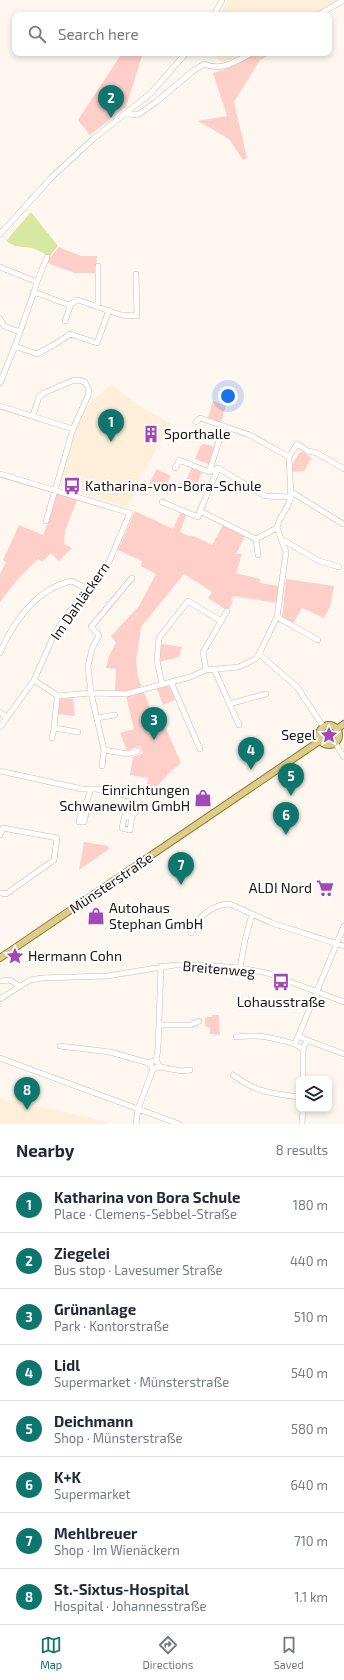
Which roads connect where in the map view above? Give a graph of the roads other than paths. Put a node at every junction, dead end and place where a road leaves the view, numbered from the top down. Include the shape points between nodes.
1 (222, 0) edge
2 (344, 0) edge
3 (216, 12) edge
4 (323, 12) edge
5 (183, 56) edge
6 (246, 56) edge
7 (128, 112) junction
8 (0, 234) edge
9 (47, 256) dead end
10 (98, 266) dead end
11 (0, 269) edge
12 (136, 274) dead end
13 (37, 282) junction
14 (34, 292) junction
15 (71, 304) junction
16 (98, 306) junction
17 (108, 310) junction
18 (0, 319) edge
19 (65, 321) dead end
20 (20, 332) junction
21 (15, 346) junction
22 (0, 383) edge
23 (0, 406) edge
24 (33, 415) junction
25 (196, 422) dead end
26 (224, 426) junction
27 (73, 429) junction
28 (289, 457) junction
29 (175, 468) dead end
30 (218, 468) junction
31 (344, 469) edge
32 (209, 472) junction
33 (0, 474) edge
34 (56, 489) junction
35 (290, 491) junction
36 (291, 497) junction
37 (162, 502) dead end
38 (200, 510) junction
39 (46, 521) dead end
40 (343, 524) edge
41 (277, 528) junction
42 (256, 539) junction
43 (283, 540) junction
44 (258, 555) dead end
45 (339, 567) dead end
46 (132, 578) dead end
47 (89, 590) junction
48 (227, 611) dead end
49 (277, 617) junction
50 (221, 621) junction
51 (318, 640) dead end
52 (0, 653) edge
53 (259, 654) junction
54 (214, 668) junction
55 (206, 670) junction
56 (34, 680) junction
57 (171, 682) junction
58 (162, 684) junction
59 (91, 693) junction
60 (266, 694) dead end
61 (58, 696) junction
62 (229, 704) junction
63 (0, 712) edge
64 (115, 716) dead end
65 (6, 717) junction
66 (97, 718) junction
67 (239, 724) dead end
68 (344, 724) edge
69 (324, 726) junction
70 (0, 727) edge
71 (54, 728) junction
72 (337, 728) junction
73 (78, 732) dead end
74 (52, 738) dead end
75 (320, 740) junction
76 (335, 743) junction
77 (200, 749) dead end
78 (104, 750) junction
79 (138, 751) dead end
80 (344, 757) edge
81 (102, 766) dead end
82 (0, 770) edge
83 (91, 789) junction
84 (83, 813) dead end
85 (132, 817) dead end
86 (0, 834) edge
87 (0, 893) edge
88 (252, 914) junction
89 (344, 926) edge
90 (191, 933) dead end
91 (336, 944) junction
92 (344, 946) edge
93 (0, 958) edge
94 (161, 966) junction
95 (240, 968) junction
96 (0, 981) edge
97 (19, 986) junction
98 (317, 993) junction
99 (0, 999) edge
100 (344, 1002) edge
101 (199, 1022) dead end
102 (159, 1025) junction
103 (299, 1036) junction
104 (236, 1037) dead end
105 (307, 1040) junction
106 (295, 1044) junction
107 (60, 1046) dead end
108 (303, 1049) junction
109 (344, 1054) edge
110 (0, 1058) edge
111 (156, 1060) junction
112 (149, 1063) junction
113 (160, 1066) junction
114 (153, 1069) junction
115 (190, 1070) dead end
116 (233, 1075) dead end
117 (302, 1076) edge
118 (296, 1097) edge
119 (138, 1109) junction
120 (303, 1112) edge
121 (136, 1124) edge
122 (179, 1124) edge
123 (302, 1124) edge

1 - 3 street
2 - 4 street
5 - 7 street via 158,86
6 - 7 street via 226,66 212,67 204,64 139,114 132,115
7 - 8 street via 66,163
9 - 13 street
10 - 16 street
11 - 13 street
12 - 17 street via 137,316 121,315
13 - 14 street
14 - 15 street
14 - 20 street
15 - 16 street via 78,300
15 - 19 street
16 - 17 street
17 - 21 street via 97,342 70,334 37,354
18 - 20 street via 4,326
20 - 21 street
21 - 22 street
23 - 24 street
24 - 27 street
24 - 27 street via 39,397 44,393 72,381 85,382 90,390
25 - 26 street via 200,418
26 - 28 street via 250,435
26 - 32 street
27 - 34 street
28 - 31 street via 298,444
28 - 35 street
29 - 32 street via 179,460
30 - 32 street
30 - 36 street via 265,496
30 - 38 street
33 - 34 street
34 - 39 street
34 - 47 street, Im Dahläckern via 130,513 109,562
35 - 36 street
35 - 40 street
36 - 41 street
37 - 38 street via 198,517
38 - 42 street
41 - 42 street
41 - 43 street
42 - 44 street
43 - 45 street via 319,561
43 - 49 street via 286,552
46 - 59 street via 91,627 99,635 88,666
47 - 52 street via 72,581 59,583 33,603 20,617
47 - 56 street, Im Dahläckern via 73,606 54,635
48 - 50 street
49 - 51 street
49 - 53 street
50 - 55 street via 203,652
50 - 58 street via 188,601 159,638 157,660
53 - 54 street via 245,665
53 - 69 street via 297,687
54 - 55 street
54 - 62 street
55 - 57 street
56 - 61 street
56 - 65 street, Im Dahläckern
57 - 58 street
57 - 77 street
58 - 59 street via 126,694
59 - 61 street
59 - 66 street
60 - 62 street
61 - 71 street
62 - 67 street
63 - 65 street
64 - 66 street
65 - 70 street, Im Dahläckern
66 - 78 street
68 - 72 main road
69 - 72 main road via 331,725
69 - 75 main road via 319,733
71 - 73 street
71 - 74 street
72 - 76 main road via 339,736
75 - 76 main road via 327,745
75 - 93 main road, Münsterstraße
76 - 80 street
78 - 79 street via 128,754
78 - 81 street
82 - 83 street
83 - 84 street
83 - 85 street via 134,797 142,806
86 - 87 street via 3,828 58,838 54,860 6,894
88 - 90 street via 230,904 214,906 194,924
88 - 91 street
88 - 95 street
89 - 91 street
91 - 92 street
91 - 98 street
94 - 95 street, Breitenweg via 201,965
94 - 97 street, Breitenweg via 107,976 42,978 30,980
94 - 102 street
95 - 98 street, Breitenweg via 274,975
96 - 97 street via 10,980
97 - 99 street, Breitenweg
98 - 100 street, Breitenweg
98 - 103 street
101 - 102 street via 191,1025
102 - 111 street
103 - 105 street
103 - 106 street
104 - 106 street via 269,1036
105 - 108 street
105 - 109 street
106 - 108 street
107 - 112 street via 110,1052
108 - 117 street
110 - 119 street
111 - 112 street
111 - 113 street
112 - 114 street
113 - 114 street
113 - 115 street via 182,1071
114 - 119 street
116 - 118 street via 247,1086 264,1092
119 - 121 street
119 - 122 street
120 - 123 street

